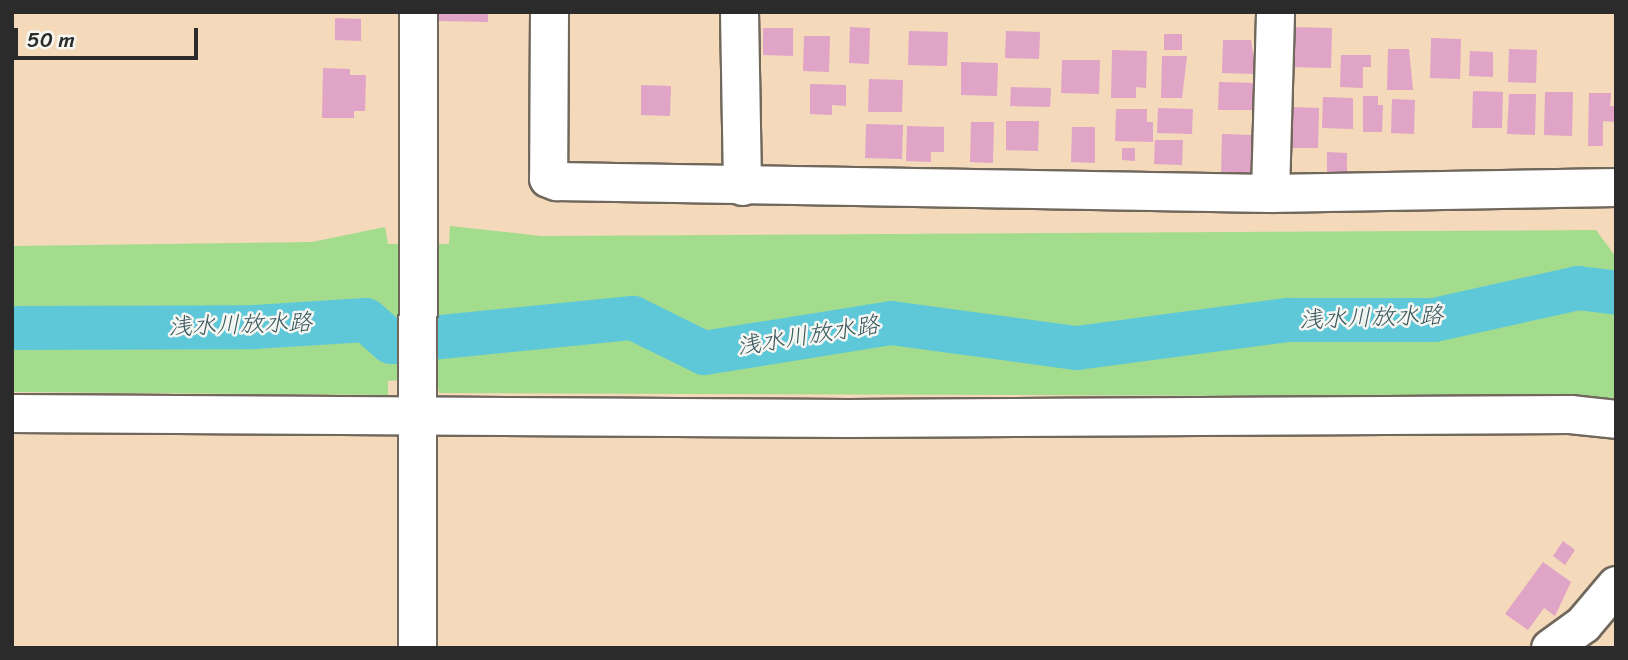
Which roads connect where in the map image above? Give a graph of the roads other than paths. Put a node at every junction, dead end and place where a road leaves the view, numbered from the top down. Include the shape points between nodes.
1 (418, 12) edge
2 (549, 12) edge
3 (739, 12) edge
4 (1275, 12) edge
5 (742, 186) junction
6 (1616, 187) edge
7 (1270, 193) junction
8 (420, 412) junction
9 (12, 413) edge
10 (1616, 419) edge
11 (1616, 585) edge
12 (417, 648) edge
13 (1550, 648) edge

1 - 8 street
2 - 5 street via 548,178
3 - 5 street
4 - 7 street
5 - 7 street
6 - 7 street
8 - 9 street
8 - 10 street via 848,418 1570,414
8 - 12 street
11 - 13 street via 1583,624

